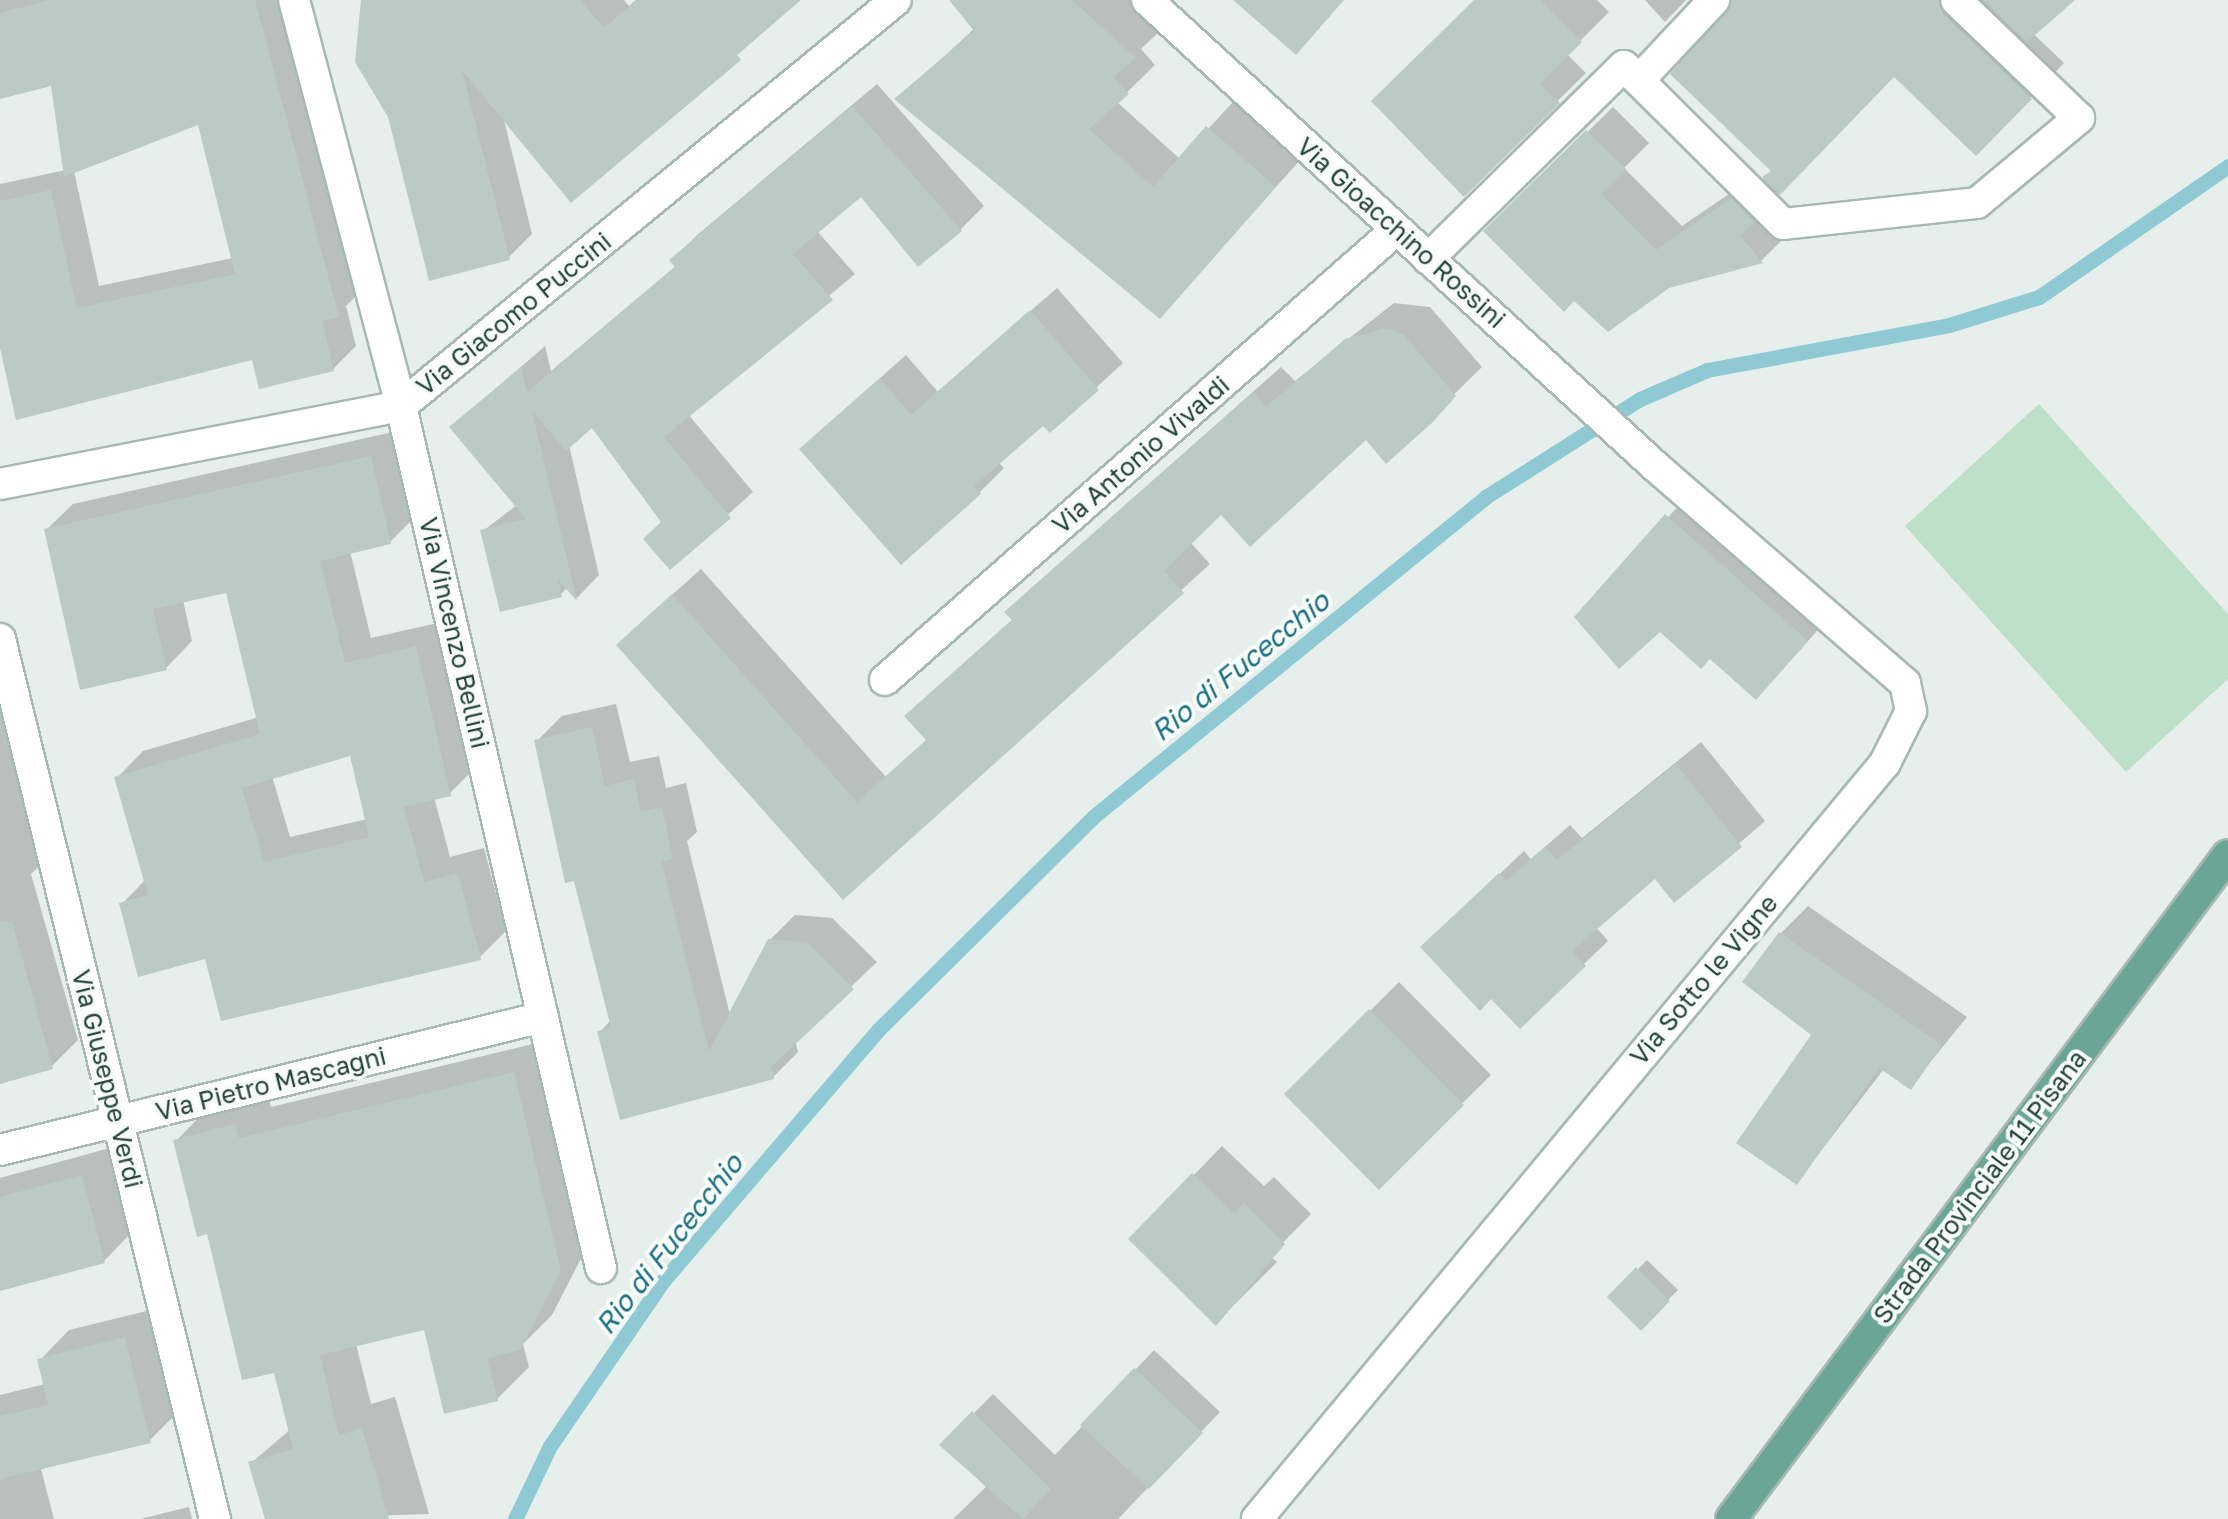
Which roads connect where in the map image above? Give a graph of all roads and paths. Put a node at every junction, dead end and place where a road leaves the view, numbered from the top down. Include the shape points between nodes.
1 (294, 0) edge
2 (896, 0) edge
3 (1147, 0) edge
4 (1714, 0) edge
5 (1956, 0) edge
6 (1639, 80) junction
7 (1396, 230) junction
8 (1428, 259) junction
9 (401, 406) junction
10 (1655, 466) joint
11 (0, 484) edge
12 (0, 640) edge
13 (885, 680) dead end
14 (2228, 855) edge
15 (542, 1018) junction
16 (118, 1122) junction
17 (0, 1150) edge
18 (601, 1268) dead end
19 (215, 1519) edge
20 (1257, 1519) edge
21 (1731, 1519) edge

1 - 9 street, Via Vincenzo Bellini
2 - 9 street, Via Giacomo Puccini
3 - 7 street, Via Gioacchino Rossini
4 - 6 street
5 - 6 street via 2080,118 1977,203 1783,224
6 - 8 street via 1624,66
7 - 8 street, Via Gioacchino Rossini
7 - 13 street, Via Antonio Vivaldi
8 - 10 street, Via Gioacchino Rossini
9 - 11 street, Via Giacomo Puccini
9 - 15 street, Via Vincenzo Bellini
10 - 20 street, Via Sotto le Vigne via 1905,683 1912,711 1885,763
12 - 16 street, Via Giuseppe Verdi
14 - 21 main road, Strada Provinciale 11 Pisana
15 - 16 street, Via Pietro Mascagni
15 - 18 street, Via Vincenzo Bellini
16 - 17 street, Via Pietro Mascagni
16 - 19 street, Via Giuseppe Verdi

